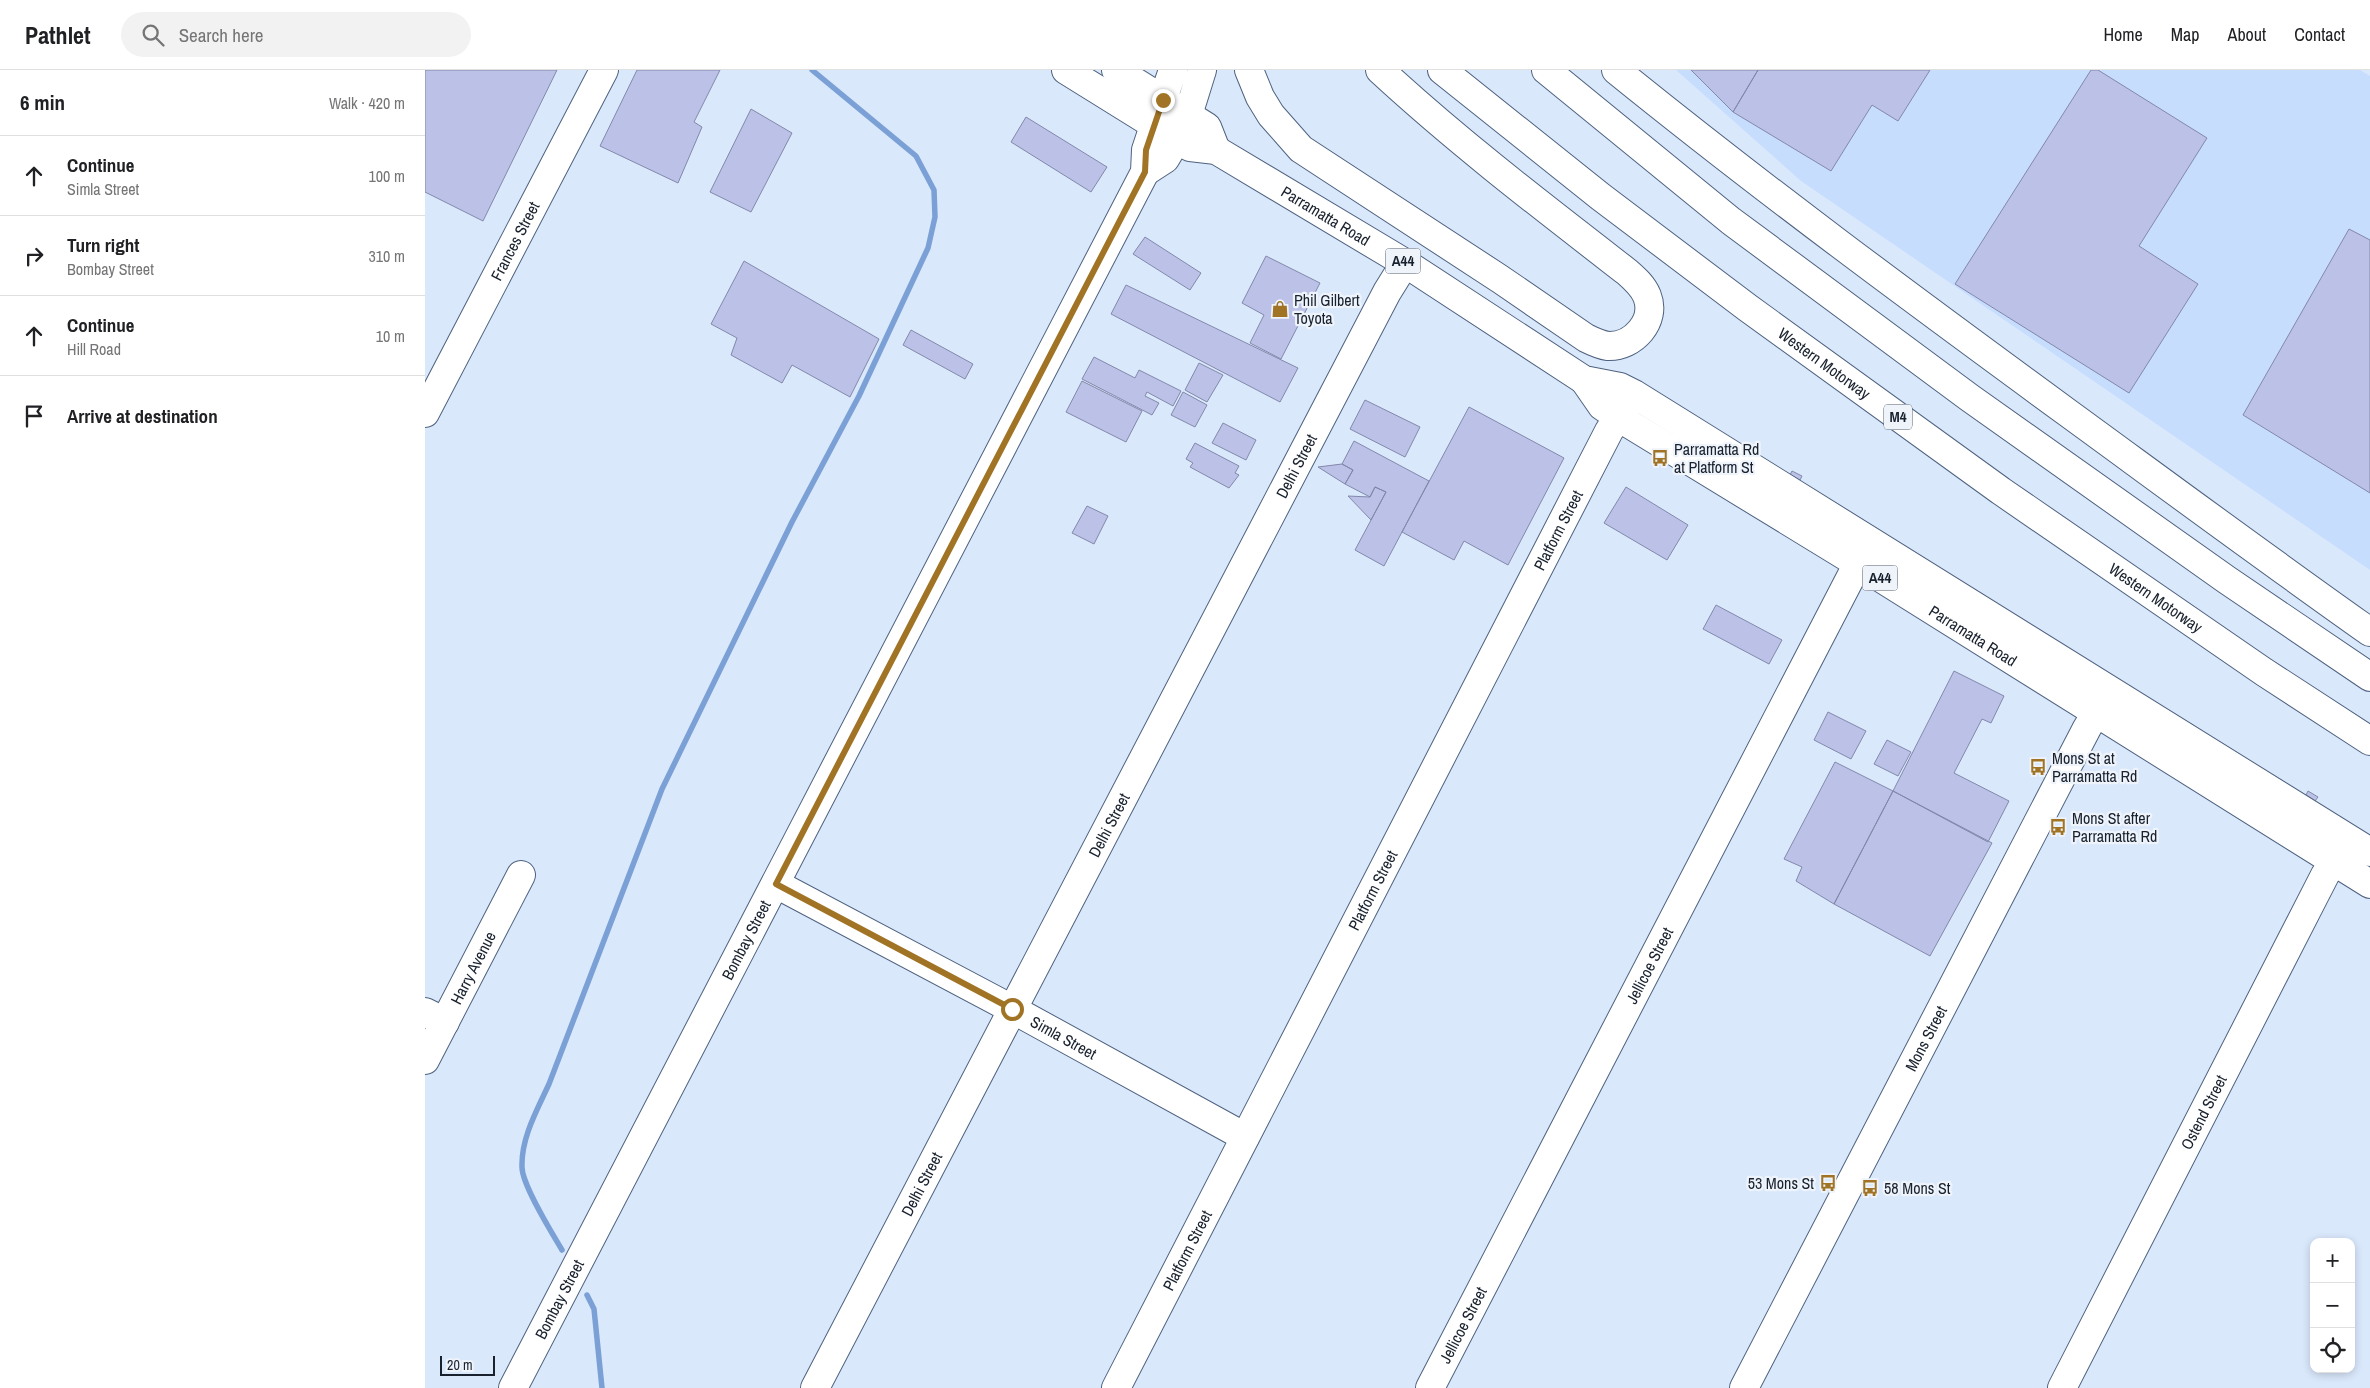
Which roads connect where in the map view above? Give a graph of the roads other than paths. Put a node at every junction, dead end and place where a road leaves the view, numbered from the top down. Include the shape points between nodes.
1 (604, 70) edge
2 (1066, 70) edge
3 (1116, 70) edge
4 (1173, 70) edge
5 (1202, 70) edge
6 (1249, 70) edge
7 (1380, 70) edge
8 (1442, 70) edge
9 (1546, 70) edge
10 (1616, 70) edge
11 (1163, 100) junction
12 (1173, 127) junction
13 (1405, 263) junction
14 (1585, 380) junction
15 (1633, 394) junction
16 (425, 413) edge
17 (1618, 417) junction
18 (1863, 552) junction
19 (2370, 632) edge
20 (2370, 677) edge
21 (2103, 701) junction
22 (2370, 741) edge
23 (2351, 851) edge
24 (521, 875) dead end
25 (776, 884) junction
26 (2370, 884) edge
27 (1012, 1009) junction
28 (435, 1017) edge
29 (425, 1060) edge
30 (1245, 1137) junction
31 (513, 1388) edge
32 (815, 1388) edge
33 (1116, 1388) edge
34 (1430, 1388) edge
35 (1744, 1388) edge
36 (2062, 1388) edge

1 - 16 main road, Frances Street
2 - 12 main road, Parramatta Road / A44
3 - 11 main road, Parramatta Road / A44
4 - 11 main road
5 - 12 main road, Bombay Street
6 - 7 main road via 1271,115 1301,149 1319,162 1592,341 1608,346 1634,338 1646,322 1649,310 1641,285 1505,178
8 - 22 main road, Western Motorway / M4 via 1608,203 1961,463 2264,672
9 - 20 main road via 1731,221 1970,398 2219,575
10 - 19 main road via 1881,276
11 - 12 main road, Parramatta Road / A44
12 - 13 main road, Parramatta Road / A44 via 1207,127 1216,150
12 - 25 main road, Bombay Street via 1146,150 1145,172
13 - 14 main road, Parramatta Road / A44
13 - 27 main road, Delhi Street via 1382,300
14 - 15 main road, Parramatta Road / A44 via 1620,387
14 - 17 main road, Parramatta Road / A44 via 1602,406
15 - 17 main road, Platform Street
15 - 18 main road, Parramatta Road / A44
17 - 18 main road, Parramatta Road / A44
17 - 30 main road, Platform Street
18 - 21 main road, Parramatta Road / A44
18 - 34 main road, Jellicoe Street
21 - 23 main road, Parramatta Road / A44
21 - 35 main road, Mons Street
23 - 26 main road, Parramatta Road / A44
23 - 36 main road, Ostend Street
24 - 28 main road, Harry Avenue
25 - 27 main road, Simla Street
25 - 31 main road, Bombay Street
27 - 30 main road, Simla Street
27 - 32 main road, Delhi Street
28 - 29 main road, Harry Avenue
30 - 33 main road, Platform Street

